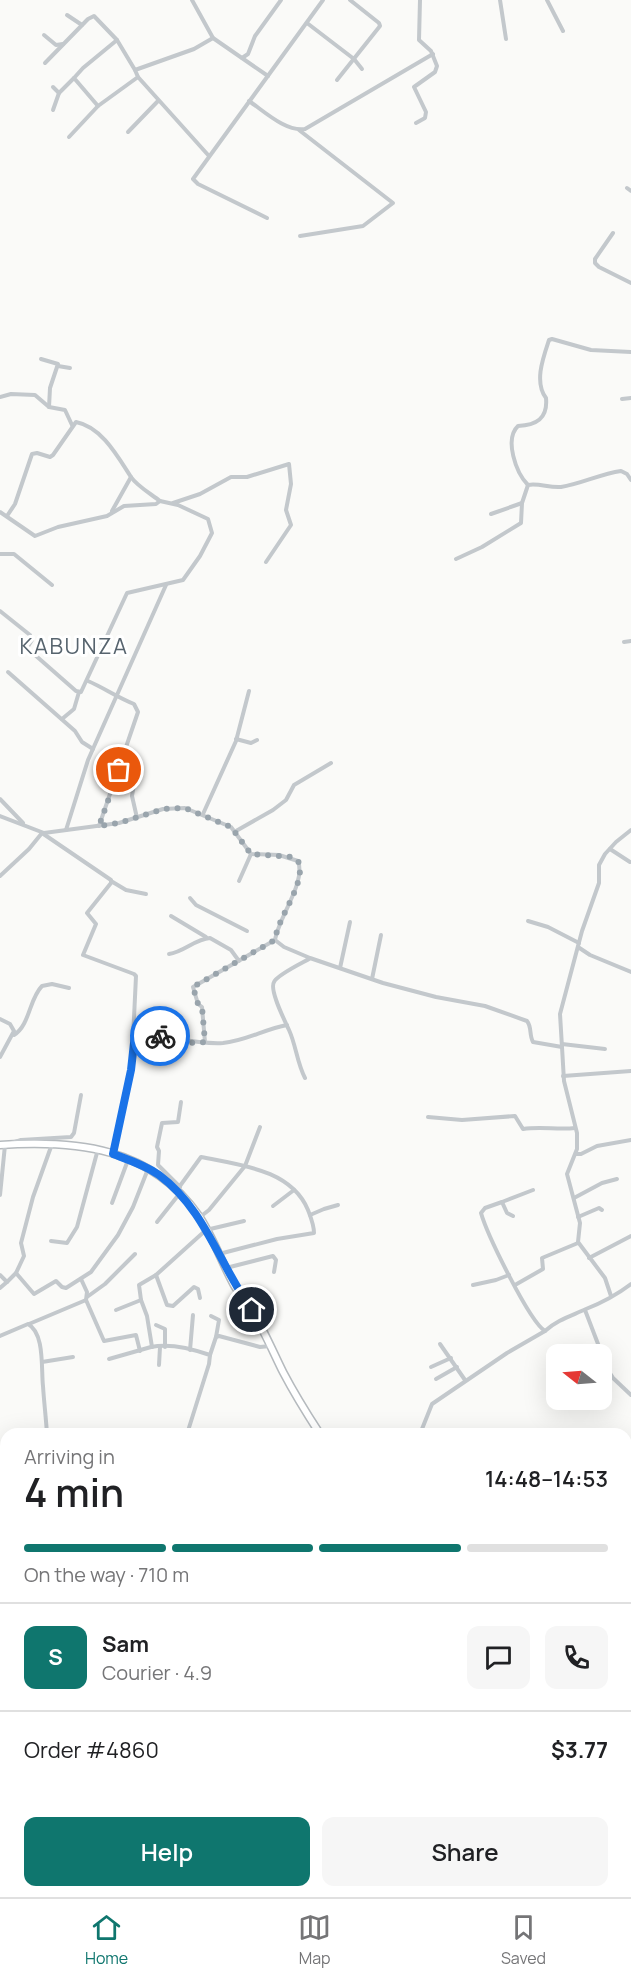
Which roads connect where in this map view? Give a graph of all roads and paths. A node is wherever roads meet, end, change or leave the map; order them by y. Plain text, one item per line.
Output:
1 (192, 0) edge
2 (281, 0) edge
3 (323, 0) edge
4 (350, 0) edge
5 (420, 0) edge
6 (500, 0) edge
7 (548, 0) edge
8 (67, 15) dead end
9 (307, 23) junction
10 (82, 25) junction
11 (563, 31) dead end
12 (44, 35) dead end
13 (213, 38) junction
14 (506, 39) dead end
15 (117, 40) junction
16 (64, 44) junction
17 (433, 54) junction
18 (241, 58) junction
19 (354, 59) junction
20 (45, 63) dead end
21 (362, 69) dead end
22 (135, 70) junction
23 (268, 76) junction
24 (138, 77) junction
25 (74, 78) junction
26 (337, 80) dead end
27 (52, 87) dead end
28 (59, 93) junction
29 (158, 101) junction
30 (249, 102) junction
31 (99, 106) junction
32 (53, 110) dead end
33 (416, 123) dead end
34 (299, 130) junction
35 (128, 132) dead end
36 (69, 137) dead end
37 (209, 156) junction
38 (267, 218) dead end
39 (613, 233) dead end
40 (300, 236) dead end
41 (631, 283) edge
42 (631, 352) edge
43 (42, 359) dead end
44 (58, 366) junction
45 (70, 368) dead end
46 (0, 397) edge
47 (631, 398) edge
48 (622, 399) dead end
49 (49, 407) junction
50 (72, 426) junction
51 (131, 477) junction
52 (631, 480) edge
53 (528, 485) junction
54 (160, 501) junction
55 (172, 503) junction
56 (522, 504) junction
57 (0, 512) edge
58 (491, 514) dead end
59 (8, 516) junction
60 (107, 516) junction
61 (0, 554) edge
62 (456, 559) dead end
63 (266, 562) dead end
64 (52, 585) dead end
65 (166, 585) junction
66 (0, 610) edge
67 (631, 641) edge
68 (624, 642) dead end
69 (8, 672) dead end
70 (88, 681) junction
71 (249, 691) dead end
72 (79, 692) junction
73 (115, 697) junction
74 (62, 719) junction
75 (236, 739) junction
76 (257, 740) dead end
77 (93, 749) junction
78 (331, 763) dead end
79 (136, 772) dead end
80 (0, 799) edge
81 (203, 814) junction
82 (0, 816) edge
83 (137, 818) junction
84 (25, 825) junction
85 (99, 826) junction
86 (66, 830) junction
87 (631, 830) edge
88 (236, 831) junction
89 (42, 832) junction
90 (610, 849) junction
91 (251, 854) junction
92 (630, 862) edge
93 (0, 876) edge
94 (111, 880) junction
95 (239, 881) dead end
96 (146, 894) dead end
97 (189, 898) dead end
98 (171, 916) dead end
99 (528, 921) dead end
100 (350, 922) dead end
101 (247, 931) dead end
102 (381, 935) dead end
103 (207, 938) junction
104 (275, 940) junction
105 (578, 945) junction
106 (169, 954) dead end
107 (310, 958) junction
108 (239, 961) junction
109 (340, 968) junction
110 (631, 972) edge
111 (372, 979) junction
112 (69, 987) dead end
113 (0, 1019) edge
114 (287, 1025) junction
115 (135, 1034) junction
116 (14, 1035) junction
117 (205, 1042) junction
118 (562, 1045) junction
119 (604, 1049) dead end
120 (0, 1057) edge
121 (631, 1071) edge
122 (563, 1076) junction
123 (305, 1078) dead end
124 (81, 1095) dead end
125 (180, 1102) dead end
126 (428, 1117) dead end
127 (260, 1127) dead end
128 (575, 1128) junction
129 (631, 1140) edge
130 (52, 1143) junction
131 (5, 1144) edge
132 (98, 1148) junction
133 (113, 1154) junction
134 (576, 1154) junction
135 (129, 1159) junction
136 (244, 1166) junction
137 (148, 1168) junction
138 (617, 1179) dead end
139 (179, 1190) junction
140 (533, 1190) dead end
141 (294, 1191) junction
142 (0, 1195) edge
143 (574, 1198) junction
144 (502, 1202) junction
145 (112, 1203) dead end
146 (338, 1205) dead end
147 (273, 1206) dead end
148 (602, 1209) dead end
149 (310, 1215) junction
150 (513, 1216) dead end
151 (200, 1217) junction
152 (578, 1217) junction
153 (244, 1221) dead end
154 (157, 1222) dead end
155 (206, 1230) junction
156 (631, 1236) edge
157 (51, 1241) dead end
158 (578, 1243) junction
159 (135, 1254) dead end
160 (219, 1254) junction
161 (589, 1257) junction
162 (226, 1268) junction
163 (274, 1272) dead end
164 (16, 1273) junction
165 (0, 1275) edge
166 (156, 1275) junction
167 (509, 1275) junction
168 (81, 1279) junction
169 (7, 1282) junction
170 (631, 1284) edge
171 (473, 1285) dead end
172 (514, 1285) junction
173 (0, 1288) edge
174 (611, 1296) junction
175 (200, 1298) dead end
176 (86, 1299) junction
177 (141, 1300) junction
178 (116, 1310) dead end
179 (585, 1310) junction
180 (193, 1315) dead end
181 (211, 1316) dead end
182 (29, 1324) junction
183 (156, 1325) dead end
184 (545, 1331) junction
185 (0, 1336) edge
186 (216, 1337) junction
187 (440, 1344) dead end
188 (270, 1346) junction
189 (152, 1347) junction
190 (163, 1347) junction
191 (190, 1350) junction
192 (140, 1351) junction
193 (210, 1355) junction
194 (73, 1357) dead end
195 (451, 1358) junction
196 (109, 1359) dead end
197 (42, 1362) junction
198 (159, 1365) dead end
199 (431, 1367) dead end
200 (457, 1367) junction
201 (436, 1379) dead end
202 (465, 1380) junction
203 (631, 1395) edge
204 (47, 1428) edge
205 (189, 1428) edge
206 (316, 1428) edge
207 (422, 1428) edge

1 - 13 street
2 - 18 street
3 - 9 street
4 - 19 street
5 - 17 street
6 - 14 street
7 - 11 street
8 - 10 street
9 - 19 street
9 - 23 street
10 - 15 street
10 - 16 street
12 - 16 street
13 - 18 street
13 - 22 street
15 - 22 street
15 - 25 street
16 - 20 street
17 - 33 street
17 - 34 street
18 - 23 street
19 - 21 street
19 - 26 street
22 - 24 street
23 - 30 street
24 - 29 street
24 - 31 street
25 - 28 street
25 - 31 street
27 - 28 street
28 - 32 street
29 - 35 street
29 - 37 street
30 - 34 street
30 - 37 street
31 - 36 street
34 - 40 street
37 - 38 street
39 - 41 street
42 - 53 street
43 - 44 street
44 - 45 street
44 - 49 street
46 - 49 street
47 - 48 street
49 - 50 street
50 - 51 street
50 - 59 street
51 - 54 street
51 - 60 street
52 - 53 street
53 - 56 street
54 - 55 street
54 - 60 street
55 - 63 street
55 - 65 street
56 - 58 street
56 - 62 street
57 - 59 street
59 - 60 street
61 - 64 street
65 - 70 street
65 - 73 street
66 - 72 street
67 - 68 street
69 - 74 street
70 - 72 street
70 - 73 street
71 - 75 street
72 - 74 street
73 - 77 street
73 - 85 street
74 - 77 street
75 - 76 street
75 - 81 street
77 - 86 street
78 - 88 street
79 - 83 street
80 - 84 street
81 - 83 street
81 - 88 street
82 - 84 street
83 - 85 street
84 - 89 street
85 - 86 street
86 - 89 street
87 - 90 street
88 - 91 street
89 - 93 street
89 - 94 street
90 - 92 street
90 - 105 street
91 - 95 street
91 - 104 street
94 - 96 street
94 - 115 street
97 - 101 street
98 - 103 street
99 - 105 street
100 - 109 street
102 - 111 street
103 - 106 street
103 - 108 street
104 - 107 street
104 - 108 street
105 - 110 street
105 - 118 street
107 - 109 street
107 - 114 street
108 - 117 street
109 - 111 street
111 - 118 street
112 - 116 street
113 - 116 street
114 - 117 street
114 - 123 street
115 - 117 street
115 - 133 street
116 - 120 street
118 - 119 street
118 - 122 street
121 - 122 street
122 - 128 street
124 - 131 street
125 - 139 street
126 - 128 street
127 - 136 street
128 - 134 street
129 - 134 street
130 - 131 main road
130 - 132 main road
130 - 164 street
131 - 142 street
132 - 133 main road
132 - 157 street
133 - 135 main road
134 - 143 street
135 - 137 main road
135 - 145 street
136 - 139 street
136 - 141 street
136 - 151 street
137 - 139 main road
137 - 168 street
138 - 143 street
139 - 151 main road
139 - 154 street
140 - 144 street
141 - 147 street
141 - 149 street
143 - 152 street
144 - 150 street
144 - 167 street
146 - 149 street
148 - 152 street
149 - 160 street
151 - 155 main road
152 - 158 street
153 - 155 street
155 - 160 main road
155 - 166 street
156 - 161 street
158 - 161 street
158 - 172 street
159 - 176 street
160 - 162 main road
161 - 174 street
162 - 163 street
162 - 188 main road
164 - 168 street
164 - 169 street
165 - 169 street
166 - 175 street
166 - 177 street
167 - 171 street
167 - 172 street
168 - 176 street
169 - 173 street
170 - 174 street
172 - 184 street
174 - 179 street
176 - 182 street
176 - 192 street
177 - 178 street
177 - 189 street
179 - 184 street
179 - 203 street
180 - 191 street
181 - 186 street
182 - 185 street
182 - 197 street
183 - 190 street
184 - 202 street
186 - 188 street
186 - 193 street
187 - 195 street
188 - 206 main road
189 - 190 street
189 - 192 street
190 - 191 street
190 - 198 street
191 - 193 street
192 - 196 street
193 - 205 street
194 - 197 street
195 - 199 street
195 - 200 street
197 - 204 street
200 - 201 street
200 - 202 street
202 - 207 street

